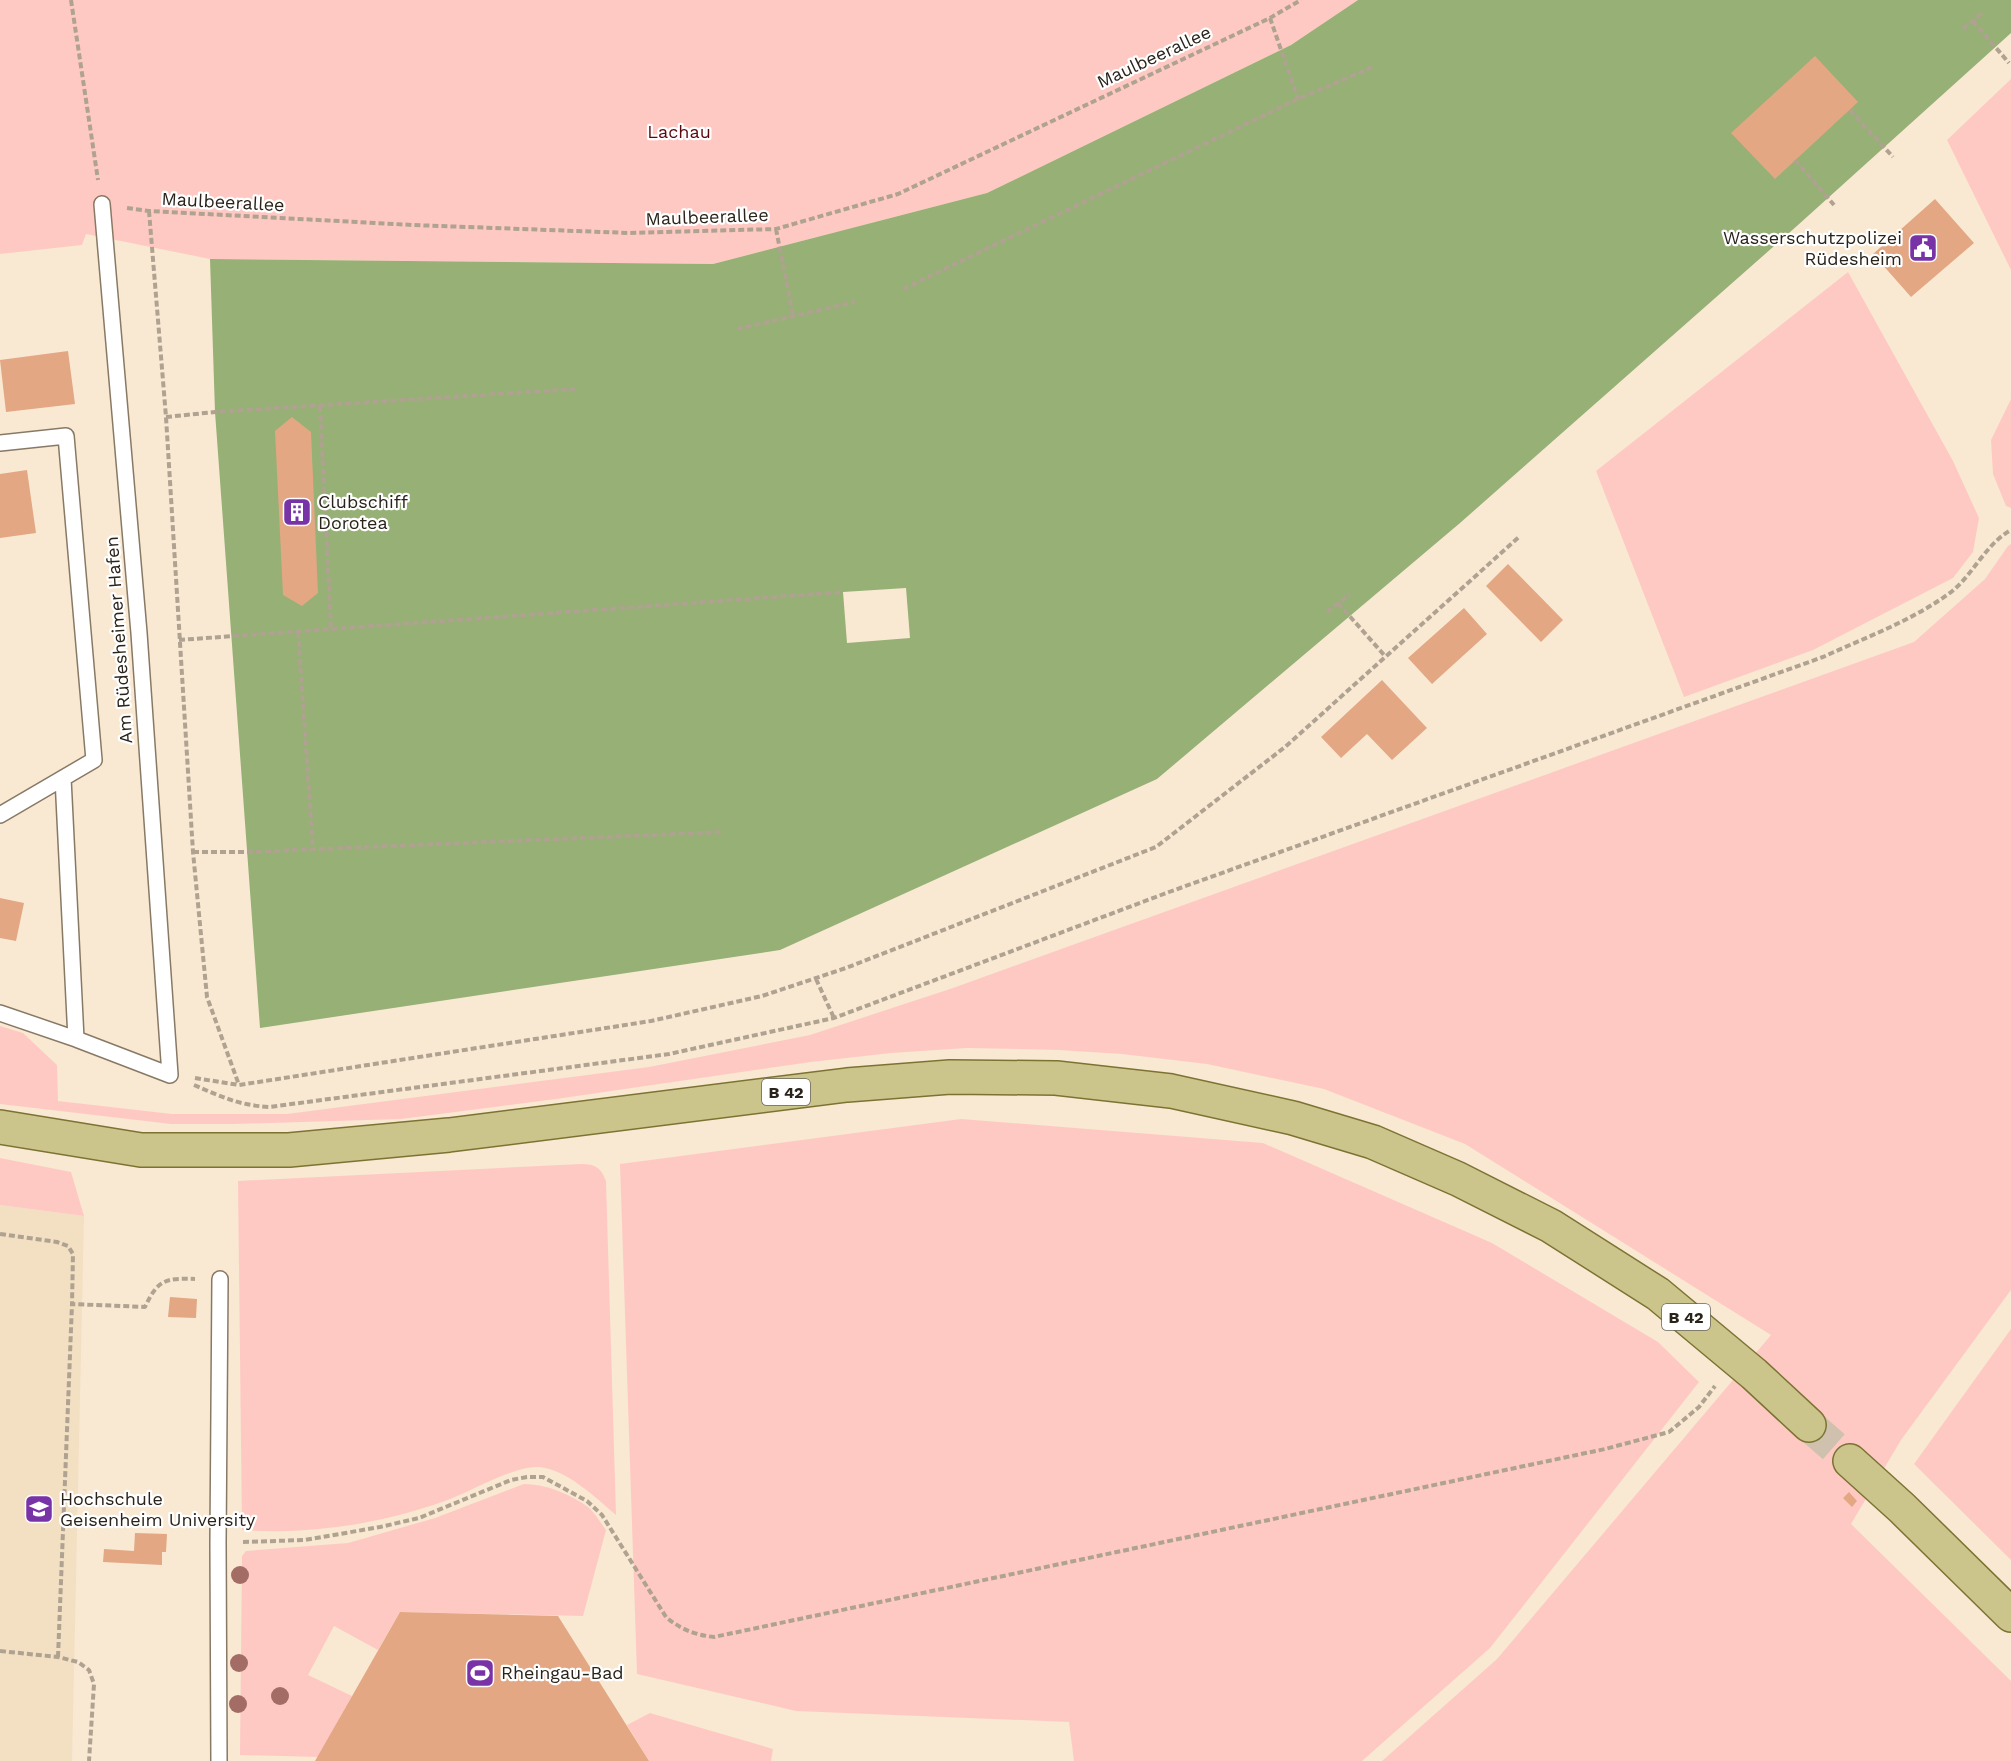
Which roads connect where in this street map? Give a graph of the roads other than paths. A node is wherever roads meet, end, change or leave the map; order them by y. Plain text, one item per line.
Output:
1 (102, 204) road end
2 (0, 443) edge
3 (63, 777) junction
4 (0, 815) edge
5 (0, 1013) edge
6 (76, 1039) junction
7 (0, 1127) edge
8 (220, 1279) road end
9 (1809, 1425) tunnel mouth
10 (1850, 1461) tunnel mouth
11 (2011, 1615) edge
12 (219, 1761) edge

1 - 6 lane, Am Rüdesheimer Hafen
2 - 3 lane
3 - 4 lane
3 - 6 lane
5 - 6 lane
7 - 9 main road, B 42
8 - 12 lane
10 - 11 main road

